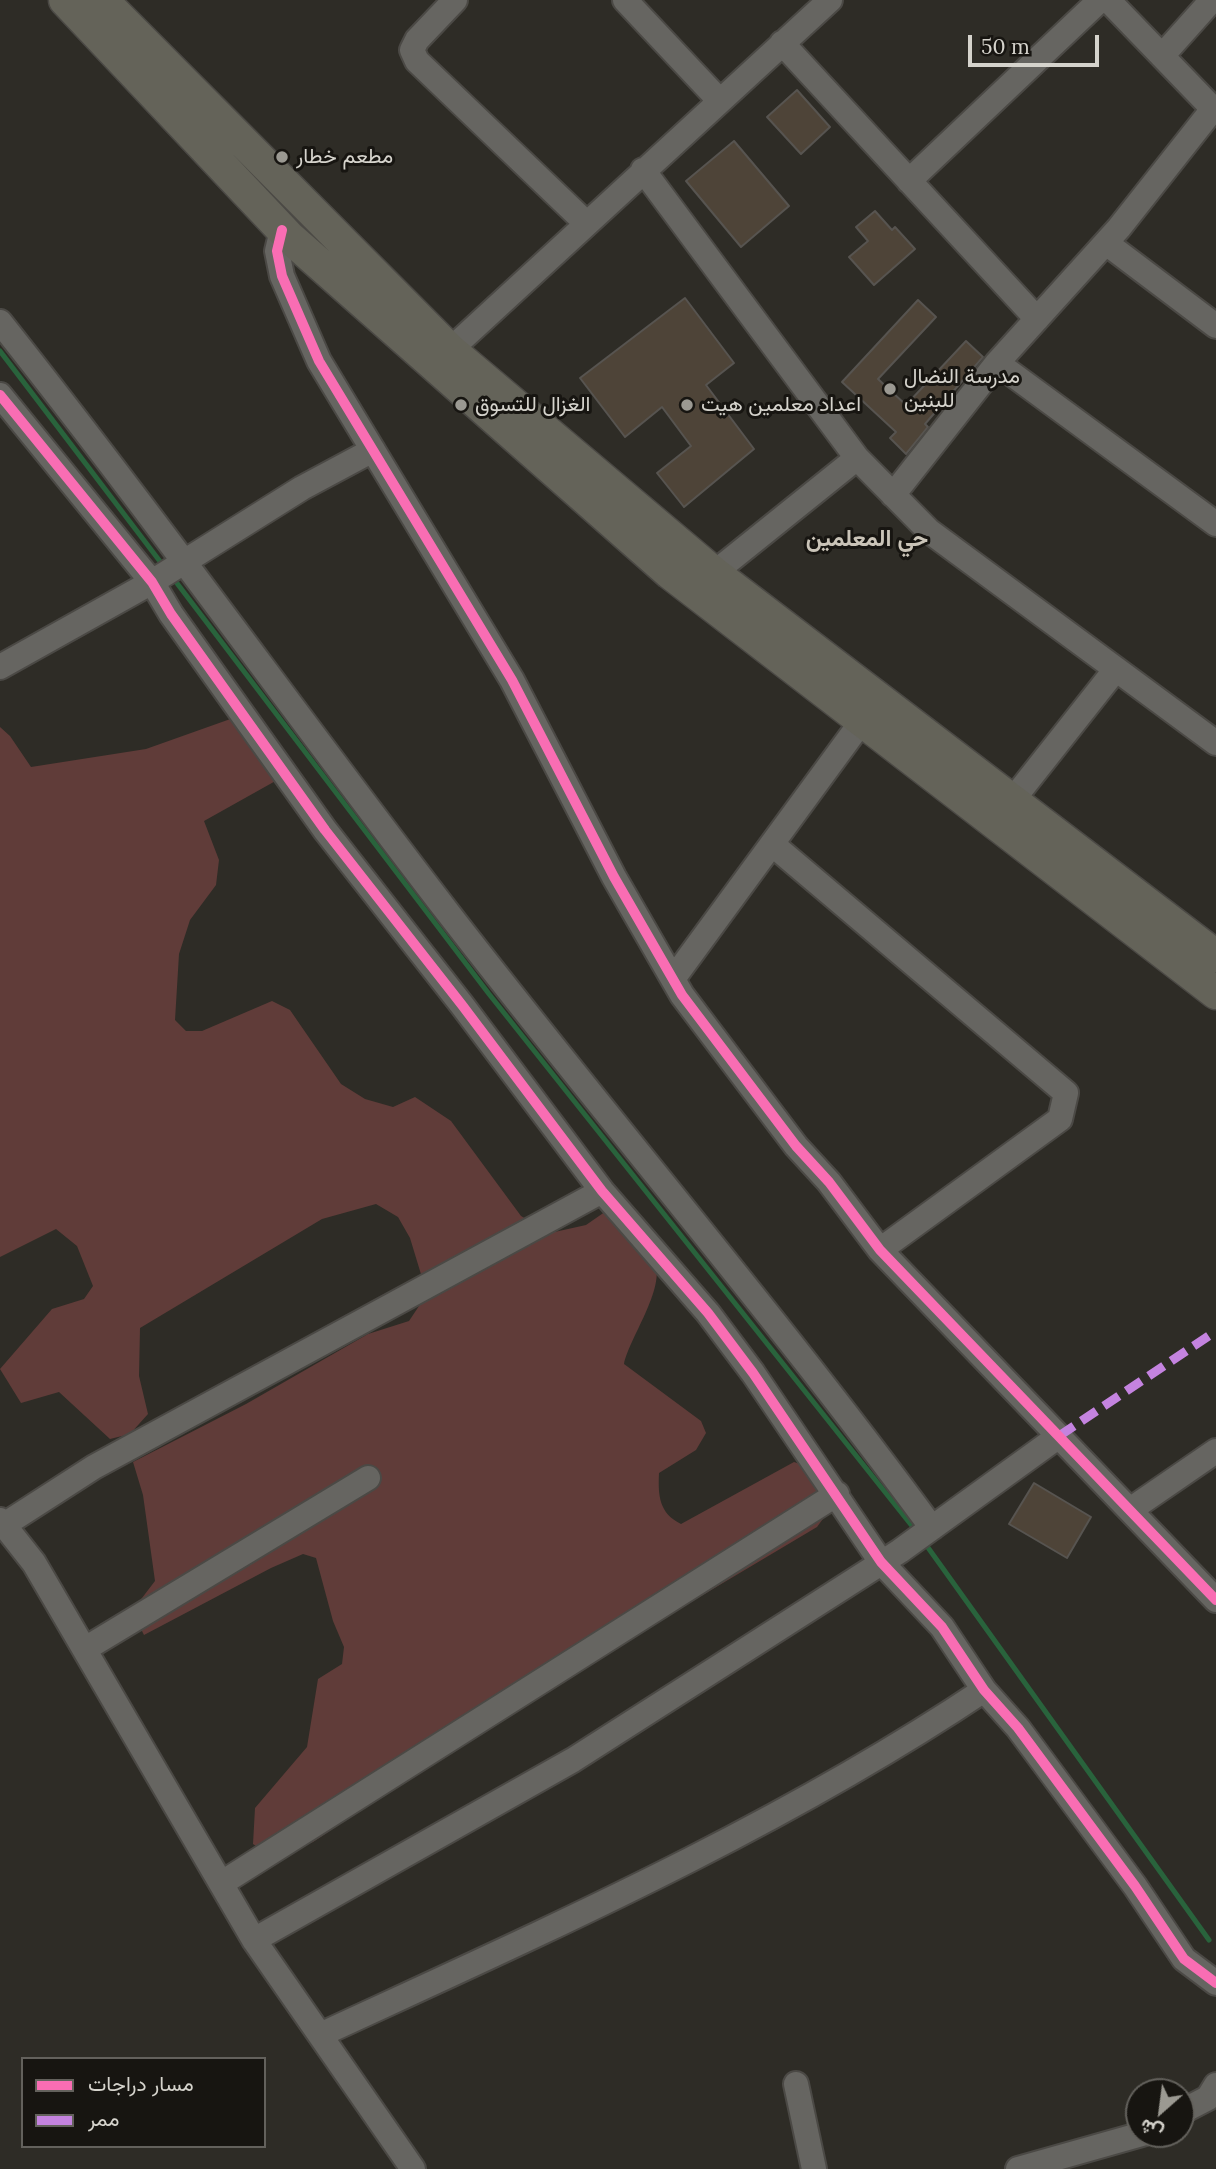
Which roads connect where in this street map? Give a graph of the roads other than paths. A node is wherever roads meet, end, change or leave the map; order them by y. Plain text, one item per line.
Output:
1 (65, 0) edge
2 (102, 0) edge
3 (455, 0) edge
4 (625, 0) edge
5 (830, 0) edge
6 (1100, 0) edge
7 (1108, 0) edge
8 (1212, 0) edge
9 (782, 43) junction
10 (1162, 56) junction
11 (719, 100) junction
12 (1215, 110) edge
13 (246, 145) junction
14 (224, 168) junction
15 (643, 170) junction
16 (909, 181) junction
17 (586, 223) junction
18 (282, 230) junction
19 (1106, 243) junction
20 (1037, 319) junction
21 (0, 322) edge
22 (1216, 326) edge
23 (450, 350) junction
24 (997, 363) junction
25 (0, 395) edge
26 (373, 450) junction
27 (857, 458) junction
28 (893, 495) junction
29 (1216, 524) edge
30 (184, 562) junction
31 (714, 573) junction
32 (152, 582) junction
33 (0, 667) edge
34 (1116, 669) junction
35 (862, 721) junction
36 (1216, 743) edge
37 (1011, 802) junction
38 (772, 845) junction
39 (1216, 956) edge
40 (673, 979) junction
41 (1216, 993) edge
42 (602, 1191) junction
43 (880, 1250) junction
44 (1059, 1436) junction
45 (1216, 1451) edge
46 (368, 1478) dead end
47 (837, 1493) junction
48 (1130, 1510) junction
49 (2, 1522) edge
50 (928, 1530) junction
51 (890, 1556) junction
52 (1216, 1600) edge
53 (85, 1649) junction
54 (984, 1690) junction
55 (222, 1883) junction
56 (254, 1940) junction
57 (1216, 1983) edge
58 (320, 2035) junction
59 (796, 2084) dead end
60 (1216, 2085) edge
61 (1195, 2105) edge
62 (1125, 2139) edge
63 (413, 2169) edge
64 (814, 2169) edge
65 (1018, 2169) edge

1 - 14 main road
2 - 13 main road
3 - 17 street
4 - 11 street
5 - 9 street
6 - 16 street
7 - 10 street
8 - 10 street
9 - 11 street
9 - 16 street
10 - 12 street
11 - 15 street
12 - 19 street
13 - 14 main road
13 - 23 main road
14 - 18 main road
15 - 17 street
15 - 27 street
16 - 20 street
17 - 23 street
18 - 26 street
18 - 35 main road
19 - 20 street
19 - 22 street
20 - 24 street
21 - 30 street
23 - 31 main road
24 - 28 street
24 - 29 street
25 - 32 street
26 - 30 street
26 - 40 street
27 - 28 street
27 - 31 street
28 - 34 street
30 - 32 street
30 - 50 street
31 - 37 main road
32 - 33 street
32 - 42 street
34 - 36 street
34 - 37 street
35 - 38 street
35 - 41 main road
37 - 39 main road
38 - 40 street
38 - 43 street
40 - 43 street
42 - 47 street
42 - 49 street
43 - 44 street
44 - 48 street
44 - 50 street
45 - 48 street
46 - 53 street
47 - 51 street
47 - 55 street
48 - 52 street
49 - 53 street
50 - 51 street
51 - 54 street
51 - 56 street
53 - 55 street
54 - 57 street
54 - 58 street
55 - 56 street
56 - 58 street
58 - 63 street
59 - 64 street
60 - 61 street
62 - 65 street

